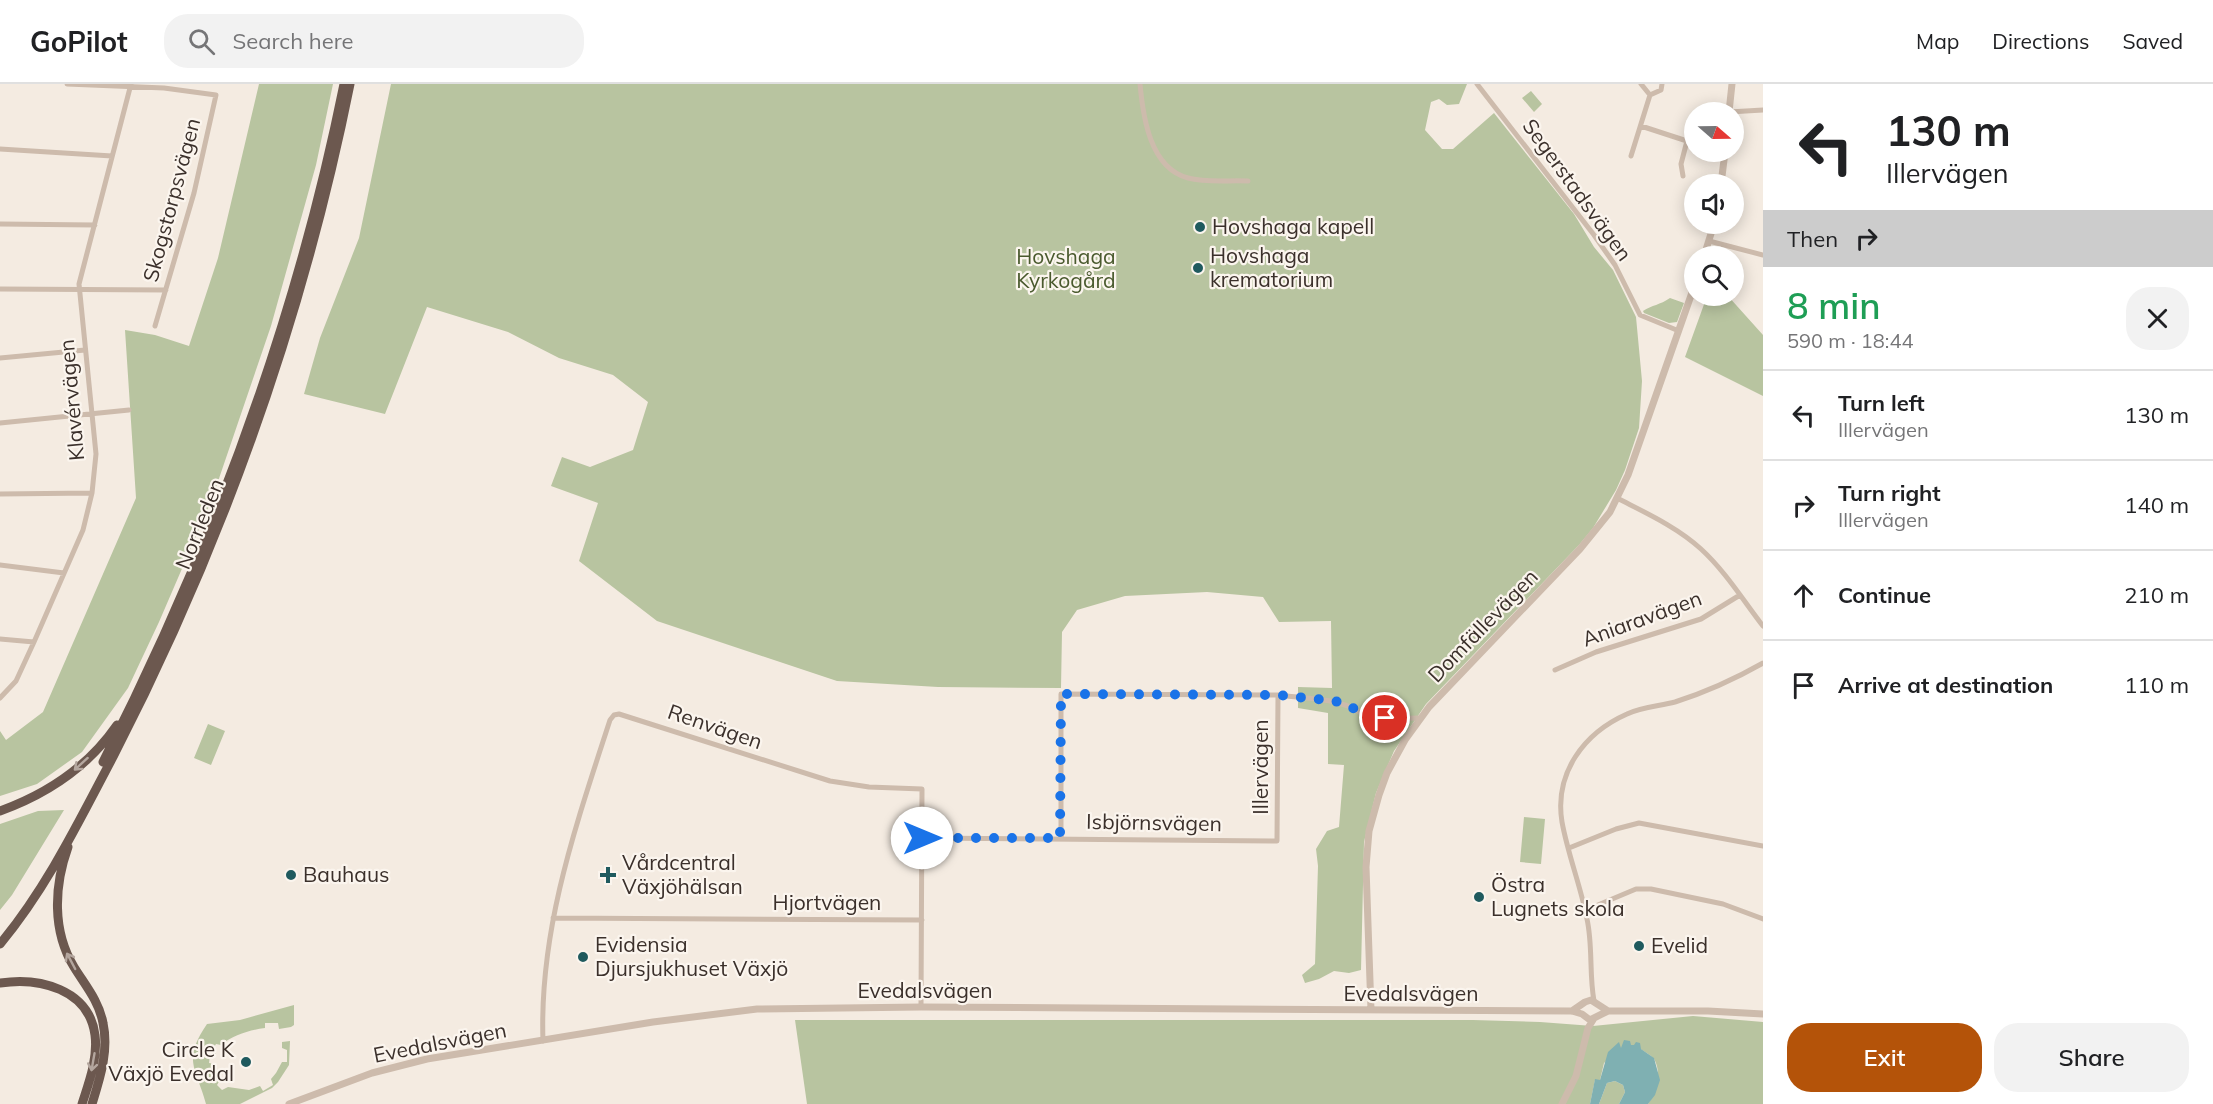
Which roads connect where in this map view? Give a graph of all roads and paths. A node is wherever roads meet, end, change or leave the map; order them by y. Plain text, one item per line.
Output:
1 (67, 84) edge
2 (344, 84) edge
3 (350, 84) edge
4 (1140, 84) edge
5 (1477, 84) edge
6 (1641, 84) edge
7 (1662, 84) edge
8 (1732, 84) edge
9 (131, 85) edge
10 (1650, 95) junction
11 (1730, 102) edge
12 (1763, 110) edge
13 (1744, 111) edge
14 (1641, 126) junction
15 (0, 149) edge
16 (112, 156) junction
17 (1631, 156) dead end
18 (1683, 176) dead end
19 (1248, 181) dead end
20 (0, 224) edge
21 (95, 225) junction
22 (1711, 234) edge
23 (1709, 241) junction
24 (1707, 246) edge
25 (1763, 255) edge
26 (0, 289) edge
27 (79, 290) junction
28 (166, 290) junction
29 (1688, 306) edge
30 (155, 326) dead end
31 (1679, 331) junction
32 (85, 350) junction
33 (0, 358) edge
34 (129, 410) dead end
35 (93, 414) junction
36 (0, 423) edge
37 (92, 493) junction
38 (0, 494) edge
39 (1617, 498) junction
40 (0, 565) edge
41 (64, 573) junction
42 (1740, 595) junction
43 (1763, 626) edge
44 (0, 639) edge
45 (34, 642) junction
46 (1763, 663) edge
47 (1555, 670) dead end
48 (1278, 695) junction
49 (0, 698) edge
50 (132, 703) junction
51 (1419, 718) junction
52 (0, 811) edge
53 (74, 831) junction
54 (922, 838) junction
55 (1060, 838) junction
56 (1277, 840) joint
57 (1763, 846) edge
58 (1569, 848) junction
59 (1586, 910) junction
60 (553, 918) junction
61 (922, 920) junction
62 (1763, 920) edge
63 (0, 934) edge
64 (0, 944) edge
65 (0, 983) edge
66 (1591, 1003) junction
67 (921, 1007) junction
68 (1371, 1010) junction
69 (1572, 1011) junction
70 (1608, 1011) junction
71 (1763, 1014) edge
72 (1583, 1016) junction
73 (1596, 1018) junction
74 (1588, 1028) junction
75 (543, 1041) junction
76 (82, 1104) edge
77 (92, 1104) edge
78 (289, 1104) edge
79 (1562, 1104) edge

1 - 9 street
2 - 50 highway, Norrleden
3 - 53 highway, Norrleden
4 - 19 street
5 - 31 street, Segerstadsvägen
6 - 10 street
7 - 10 street
8 - 11 street
9 - 16 street, Klavérvägen
9 - 28 street, Skogstorpsvägen
10 - 14 street
12 - 13 street
14 - 17 street
14 - 18 street
15 - 16 street
16 - 21 street, Klavérvägen
20 - 21 street
21 - 27 street, Klavérvägen
22 - 23 street
23 - 24 street
23 - 25 street
26 - 27 street
27 - 28 street
27 - 32 street, Klavérvägen
28 - 30 street, Skogstorpsvägen
29 - 31 street, Domfällevägen
31 - 39 street, Domfällevägen
32 - 33 street
32 - 35 street, Klavérvägen
34 - 35 street
35 - 36 street
35 - 37 street, Klavérvägen
37 - 38 street
37 - 41 street, Klavérvägen
39 - 42 street
39 - 51 street, Domfällevägen
40 - 41 street
41 - 45 street, Klavérvägen
42 - 43 street
42 - 47 street, Aniaravägen
44 - 45 street
45 - 49 street, Klavérvägen
46 - 58 street
48 - 51 street
48 - 55 street, Illervägen
48 - 56 street, Illervägen
50 -> 52 highway
50 - 63 highway, Norrleden
51 - 68 street, Domfällevägen
53 - 64 highway, Norrleden
77 -> 53 highway
54 - 55 street, Isbjörnsvägen
54 - 60 street, Renvägen
54 - 61 street, Renvägen
55 - 56 street, Isbjörnsvägen
57 - 58 street
58 - 59 street
59 - 62 street
59 - 66 street
60 - 61 street, Hjortvägen
60 - 75 street, Renvägen
61 - 67 street, Renvägen
65 -> 76 highway
66 - 69 street
66 - 70 street
66 - 72 street
66 - 73 street
67 - 68 street, Evedalsvägen
67 - 75 street, Evedalsvägen
68 - 69 street, Evedalsvägen
69 - 72 street, Evedalsvägen
70 - 71 street
70 - 73 street
72 - 73 street, Evedalsvägen
72 - 74 street
73 - 74 street
74 - 79 street
75 - 78 street, Evedalsvägen

